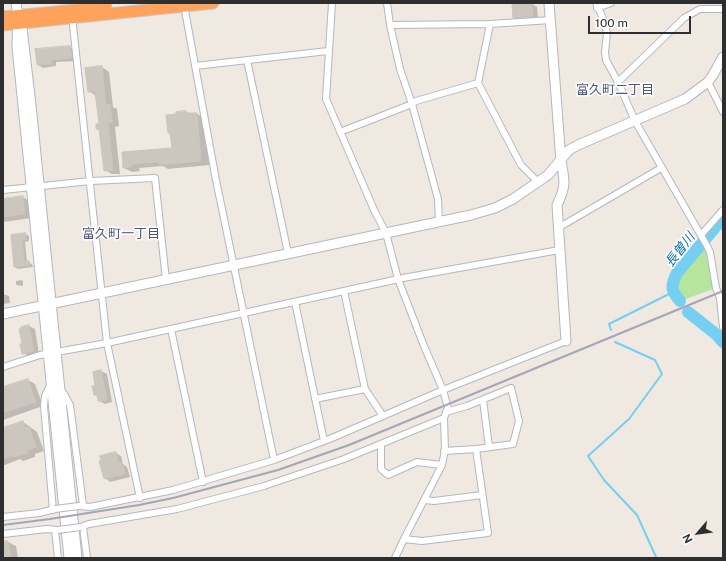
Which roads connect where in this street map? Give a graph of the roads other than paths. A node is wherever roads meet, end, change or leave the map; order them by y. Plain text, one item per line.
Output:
1 (16, 3) edge
2 (153, 3) edge
3 (213, 3) edge
4 (332, 3) edge
5 (387, 3) edge
6 (549, 3) edge
7 (610, 3) edge
8 (184, 5) edge
9 (596, 5) edge
10 (56, 7) edge
11 (723, 9) edge
12 (72, 14) junction
13 (3, 17) edge
14 (551, 20) junction
15 (19, 21) junction
16 (490, 24) junction
17 (3, 25) edge
18 (390, 26) junction
19 (328, 51) junction
20 (723, 57) edge
21 (247, 60) junction
22 (195, 66) junction
23 (618, 82) junction
24 (708, 82) junction
25 (478, 83) junction
26 (412, 104) junction
27 (723, 112) edge
28 (635, 121) junction
29 (340, 132) junction
30 (561, 161) junction
31 (662, 168) junction
32 (90, 181) junction
33 (538, 182) junction
34 (35, 187) junction
35 (3, 190) edge
36 (723, 210) edge
37 (438, 222) junction
38 (558, 228) junction
39 (386, 233) junction
40 (702, 236) junction
41 (559, 250) junction
42 (288, 253) junction
43 (233, 264) junction
44 (398, 279) junction
45 (166, 280) junction
46 (344, 291) junction
47 (102, 293) junction
48 (295, 302) junction
49 (47, 305) junction
50 (243, 313) junction
51 (3, 314) edge
52 (723, 326) edge
53 (171, 329) junction
54 (566, 341) joint
55 (107, 343) junction
56 (52, 353) junction
57 (3, 368) edge
58 (51, 382) junction
59 (365, 389) junction
60 (60, 390) junction
61 (443, 390) junction
62 (315, 399) junction
63 (483, 400) junction
64 (445, 415) junction
65 (383, 416) junction
66 (324, 441) junction
67 (380, 445) junction
68 (489, 447) junction
69 (476, 449) junction
70 (444, 451) junction
71 (274, 460) junction
72 (442, 465) junction
73 (203, 482) junction
74 (482, 495) junction
75 (140, 498) junction
76 (425, 500) junction
77 (81, 505) junction
78 (54, 510) junction
79 (3, 517) edge
80 (82, 527) junction
81 (56, 530) junction
82 (3, 534) edge
83 (404, 539) junction
84 (58, 558) edge
85 (69, 558) edge
86 (77, 558) edge
87 (87, 558) edge
88 (395, 558) edge

1 - 15 street
2 - 12 highway
3 - 8 highway
4 - 19 street
5 - 18 street
6 - 14 street
7 - 9 street
8 - 12 highway
8 - 22 street
9 - 23 street
10 - 12 highway
10 - 15 highway
11 - 23 street
12 - 15 highway
12 - 32 street
13 - 15 highway
14 - 16 street
14 - 30 street
15 - 17 highway
15 - 34 street
16 - 18 street
16 - 25 street
18 - 26 street
19 - 21 street
19 - 29 street
20 - 24 street
21 - 22 street
21 - 42 street
22 - 43 street
23 - 28 street
24 - 27 street
24 - 28 street
25 - 26 street
25 - 33 street
26 - 29 street
26 - 37 street
28 - 30 street
28 - 31 street
29 - 39 street
30 - 33 street
30 - 38 street
31 - 38 street
31 - 40 street
32 - 34 street
32 - 45 street
32 - 47 street
33 - 37 street
34 - 35 street
34 - 49 street
36 - 40 street
37 - 39 street
38 - 41 street
39 - 42 street
39 - 44 street
40 - 52 street
41 - 44 street
41 - 54 street
42 - 43 street
43 - 45 street
43 - 50 street
44 - 46 street
44 - 61 street
45 - 47 street
46 - 48 street
46 - 59 street
47 - 49 street
47 - 55 street
48 - 50 street
48 - 62 street
49 - 51 street
49 - 56 street
50 - 53 street
50 - 71 street
53 - 55 street
53 - 73 street
54 - 61 street
55 - 56 street
55 - 75 street
56 - 57 street
56 - 58 street
56 - 60 street
58 - 78 street
58 - 85 street
59 - 62 street
59 - 65 street
60 - 77 street
60 - 86 street
61 - 64 street
61 - 65 street
62 - 66 street
63 - 64 street
63 - 68 street
63 - 68 street
64 - 67 street
64 - 70 street
65 - 66 street
66 - 71 street
67 - 72 street
67 - 80 street
68 - 69 street
69 - 70 street
69 - 74 street
70 - 72 street
71 - 73 street
72 - 76 street
73 - 75 street
74 - 76 street
74 - 83 street
75 - 77 street
76 - 83 street
77 - 78 street, bridge
78 - 79 street
80 - 81 street, bridge
80 - 87 street
81 - 82 street
81 - 84 street
83 - 88 street

